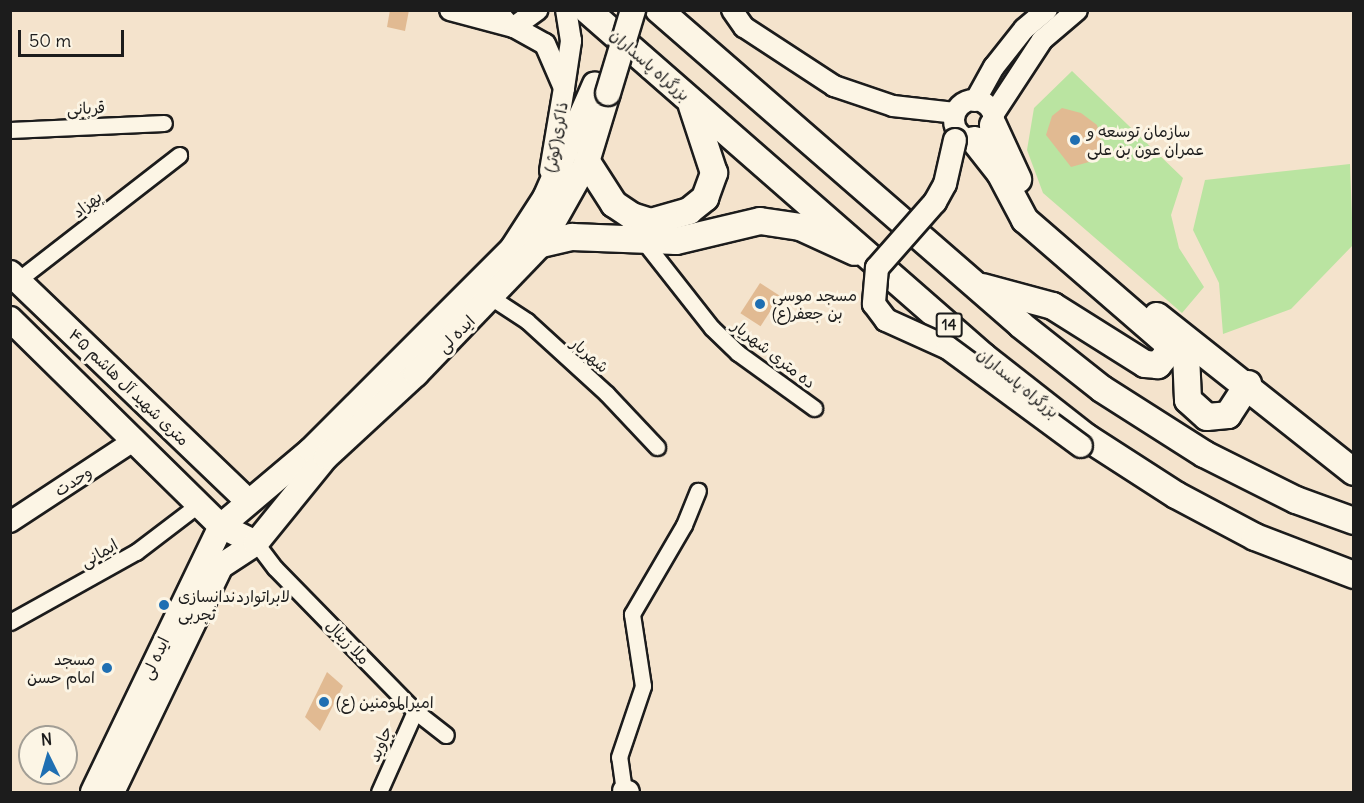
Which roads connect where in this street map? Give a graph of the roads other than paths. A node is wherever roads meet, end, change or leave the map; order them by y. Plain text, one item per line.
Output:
1 (450, 10) edge
2 (499, 10) edge
3 (537, 10) edge
4 (566, 10) edge
5 (587, 10) edge
6 (617, 10) edge
7 (633, 10) edge
8 (659, 10) edge
9 (682, 10) edge
10 (732, 10) edge
11 (1047, 10) edge
12 (1077, 10) edge
13 (514, 27) junction
14 (717, 59) junction
15 (564, 88) junction
16 (602, 89) junction
17 (689, 100) junction
18 (164, 123) dead end
19 (971, 128) junction
20 (10, 130) edge
21 (179, 155) dead end
22 (587, 162) junction
23 (545, 198) junction
24 (541, 243) junction
25 (645, 243) junction
26 (881, 264) junction
27 (14, 277) edge
28 (977, 285) junction
29 (492, 298) junction
30 (10, 320) edge
31 (1166, 342) junction
32 (1248, 384) junction
33 (814, 408) dead end
34 (135, 440) junction
35 (657, 447) dead end
36 (1114, 455) junction
37 (1353, 472) edge
38 (698, 491) dead end
39 (247, 500) junction
40 (199, 504) junction
41 (1353, 521) edge
42 (10, 522) edge
43 (221, 526) junction
44 (256, 543) junction
45 (1353, 576) edge
46 (10, 622) edge
47 (415, 711) junction
48 (446, 735) dead end
49 (93, 792) edge
50 (112, 792) edge
51 (379, 792) edge
52 (626, 792) edge

1 - 13 street, ذاکری(کوثر)
2 - 13 street
3 - 13 street
4 - 15 street
5 - 17 highway, بزرگراه پاسداران / 14
6 - 16 main road
7 - 16 main road, bridge
8 - 14 highway
9 - 14 highway
10 - 19 street
11 - 19 street
12 - 19 street
13 - 15 street, ذاکری(کوثر)
14 - 28 highway
15 - 23 street, ذاکری(کوثر)
16 - 22 main road, ایده لی
16 - 23 main road, ایده لی
17 - 22 highway
17 - 26 highway, بزرگراه پاسداران / 14
18 - 20 street, قربانی
19 - 31 highway
19 - 32 highway
19 - 36 main road, bridge
21 - 27 street, بهزاد
22 - 24 main road, ایده لی
23 - 39 main road, ایده لی
24 - 25 highway
24 - 29 main road, ایده لی
25 - 26 highway
25 - 33 street, ده متری شهریار
26 - 36 highway, بزرگراه پاسداران / 14
27 - 39 main road, ۴۵ متری شهید آل هاشم
28 - 31 highway
28 - 41 highway
29 - 35 street, شهریار
29 - 44 main road, ایده لی
30 - 34 main road, ۴۵ متری شهید آل هاشم
31 - 32 highway
32 - 37 highway
34 - 40 main road, ۴۵ متری شهید آل هاشم
34 - 42 street, وحدت
36 - 45 highway, بزرگراه پاسداران / 14
38 - 52 street
39 - 43 main road, ایده لی
39 - 44 main road
40 - 43 main road, ۴۵ متری شهید آل هاشم
40 - 46 street, ایمانی
43 - 44 main road, ۴۵ متری شهید آل هاشم
43 - 49 main road, ایده لى
44 - 47 street, ملا زینال
44 - 50 main road, ایده لى
47 - 48 street, ملا زینال
47 - 51 street, جاوید

